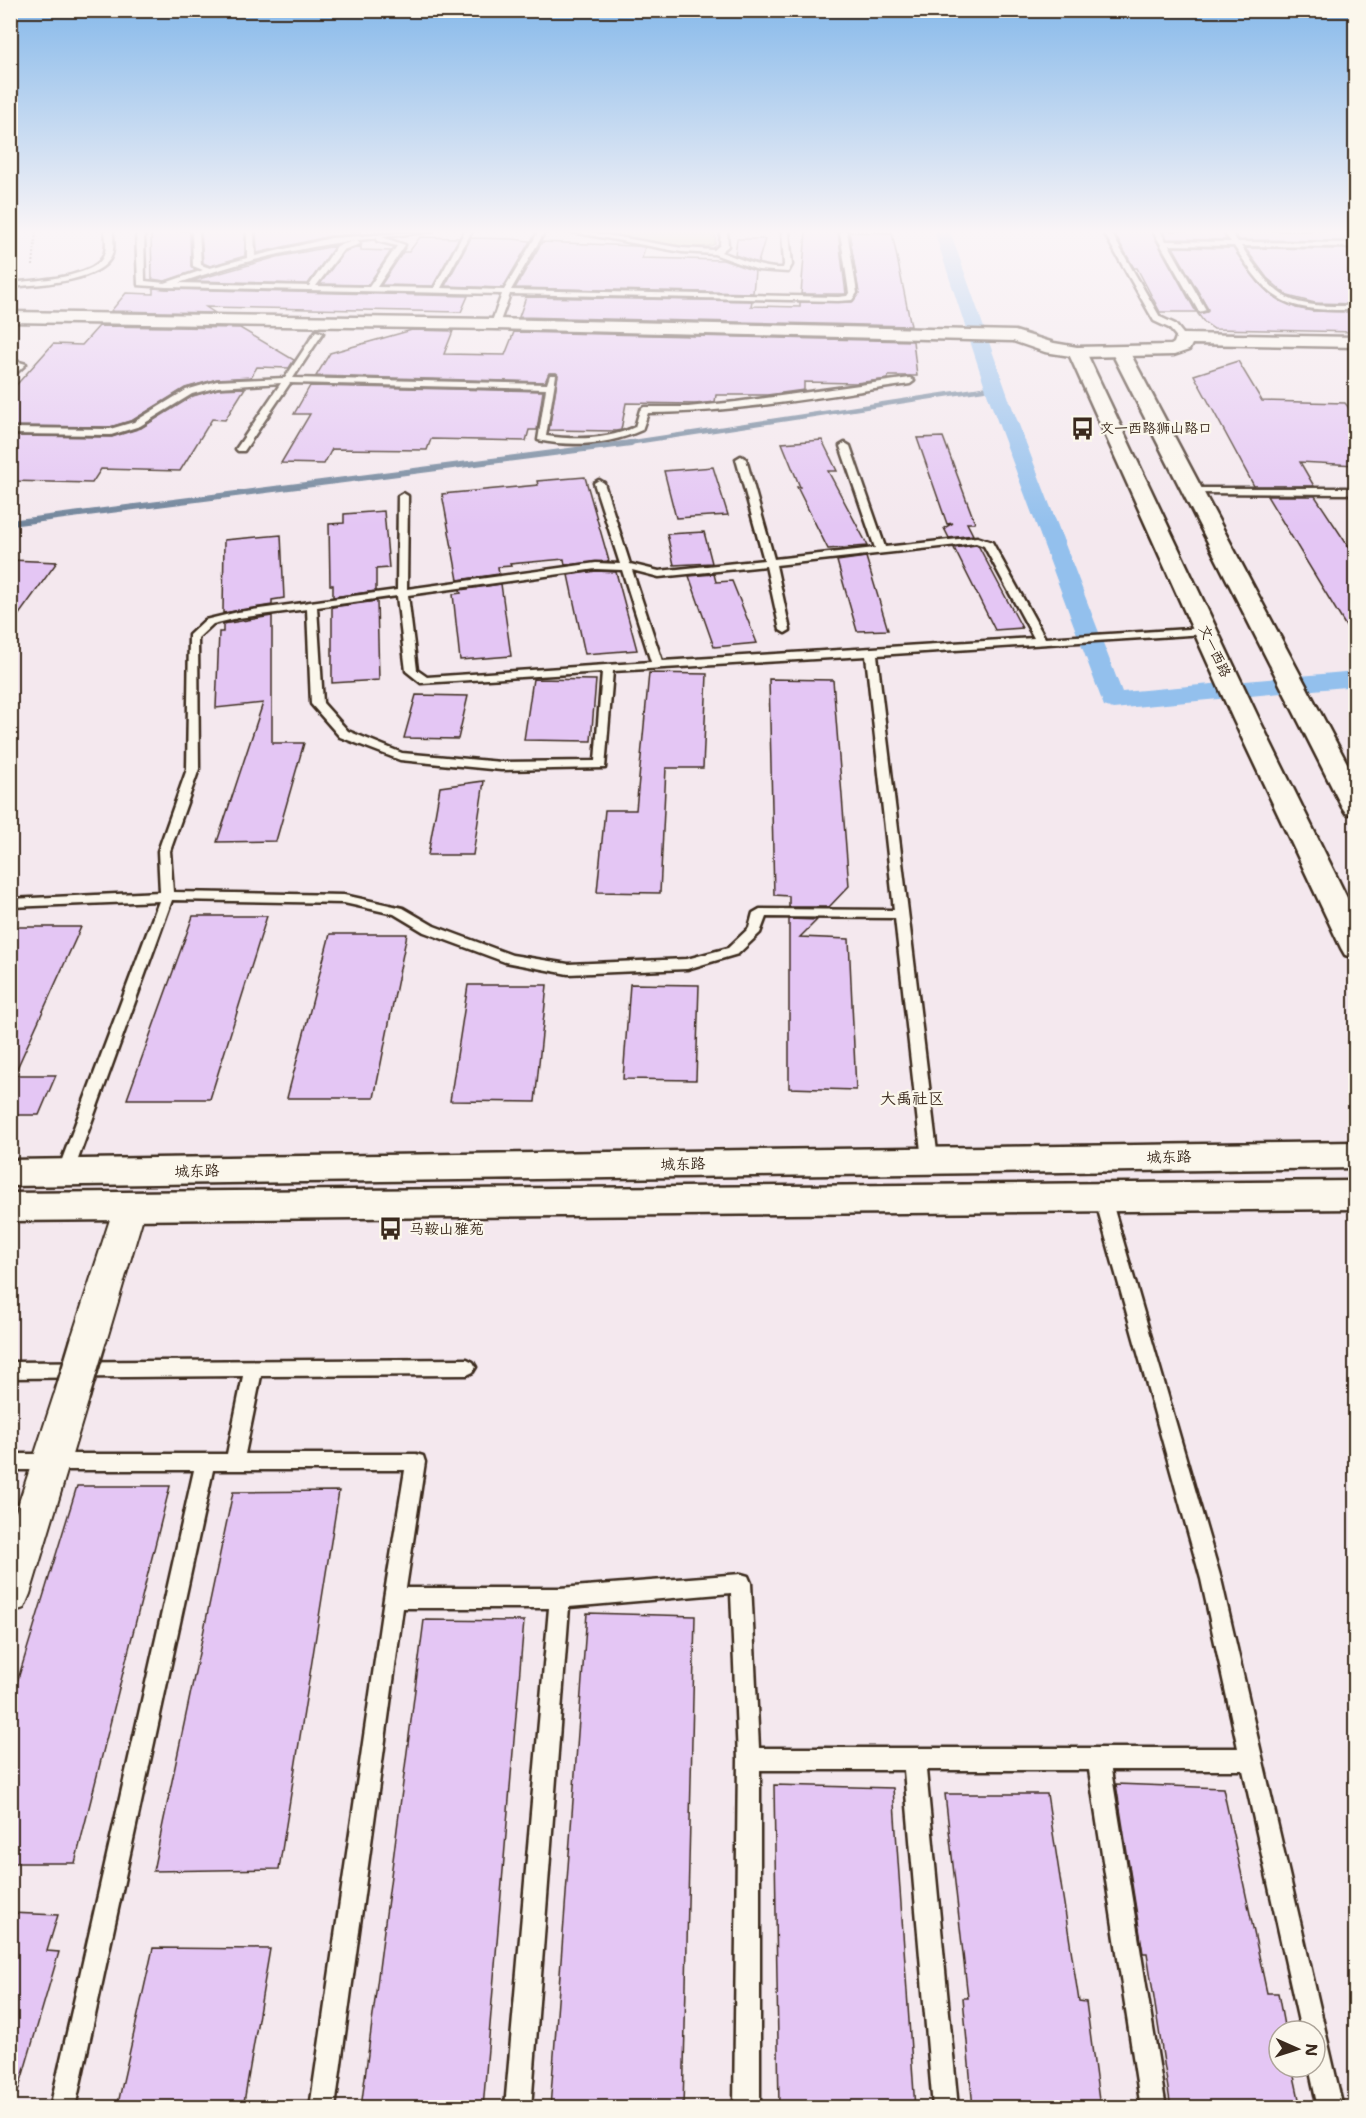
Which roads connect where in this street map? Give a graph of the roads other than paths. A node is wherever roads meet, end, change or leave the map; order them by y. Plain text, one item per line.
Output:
1 (156, 330) edge
2 (669, 330) edge
3 (1174, 330) edge
4 (319, 333) junction
5 (942, 339) junction
6 (1182, 339) junction
7 (1356, 342) edge
8 (1356, 352) edge
9 (1078, 356) junction
10 (1123, 356) junction
11 (22, 364) dead end
12 (10, 377) edge
13 (287, 381) junction
14 (910, 381) dead end
15 (10, 430) edge
16 (845, 446) dead end
17 (241, 449) dead end
18 (741, 459) dead end
19 (599, 483) dead end
20 (1194, 491) junction
21 (1356, 491) edge
22 (403, 496) dead end
23 (881, 550) junction
24 (770, 562) junction
25 (627, 567) junction
26 (402, 592) junction
27 (312, 605) junction
28 (785, 630) dead end
29 (1209, 638) junction
30 (1041, 641) junction
31 (871, 652) junction
32 (658, 665) junction
33 (608, 668) junction
34 (1356, 807) edge
35 (167, 896) junction
36 (10, 903) edge
37 (901, 914) junction
38 (1356, 948) edge
39 (1356, 1155) edge
40 (930, 1160) junction
41 (10, 1173) edge
42 (65, 1173) junction
43 (1356, 1195) edge
44 (1103, 1199) junction
45 (10, 1206) edge
46 (130, 1207) junction
47 (467, 1367) dead end
48 (254, 1368) junction
49 (10, 1370) edge
50 (10, 1462) edge
51 (205, 1462) junction
52 (51, 1463) junction
53 (234, 1463) junction
54 (10, 1594) edge
55 (394, 1598) junction
56 (560, 1598) junction
57 (1098, 1758) junction
58 (749, 1759) junction
59 (914, 1759) junction
60 (1251, 1759) junction
61 (1310, 2019) edge
62 (1324, 2079) edge
63 (63, 2108) edge
64 (322, 2108) edge
65 (518, 2108) edge
66 (747, 2108) edge
67 (946, 2108) edge
68 (1154, 2108) edge
69 (1331, 2108) edge

1 - 4 main road
2 - 5 main road
3 - 6 lane
4 - 5 main road
4 - 13 lane
5 - 9 main road
6 - 7 main road
6 - 10 main road
8 - 10 main road
9 - 10 main road
9 - 29 main road, 文一西路
10 - 20 main road
11 - 12 lane
13 - 14 lane
13 - 15 lane
13 - 17 lane
16 - 23 lane
18 - 24 lane
19 - 25 lane
20 - 21 lane
20 - 34 main road
22 - 26 lane
23 - 24 lane
23 - 30 lane
24 - 25 lane
24 - 28 lane
25 - 26 lane
25 - 32 lane
26 - 27 lane
26 - 33 lane
27 - 33 lane
27 - 35 lane
29 - 30 lane
29 - 38 main road, 文一西路
30 - 31 lane
31 - 32 lane
31 - 37 lane
32 - 33 lane
35 - 36 lane
35 - 37 lane
35 - 42 lane
37 - 40 lane
39 - 40 main road, 城东路
40 - 42 main road, 城东路
41 - 42 main road, 城东路
43 - 44 main road
44 - 46 main road
44 - 60 lane
45 - 46 main road
46 - 52 street, bridge
47 - 48 lane
48 - 49 lane
48 - 53 lane
50 - 52 lane
51 - 52 lane
51 - 53 lane
51 - 63 lane
52 - 54 street
53 - 55 lane
55 - 56 lane
55 - 64 lane
56 - 58 lane
56 - 65 lane
57 - 59 lane
57 - 60 lane
57 - 68 lane
58 - 59 lane
58 - 66 lane
59 - 67 lane
60 - 61 lane
62 - 69 lane

